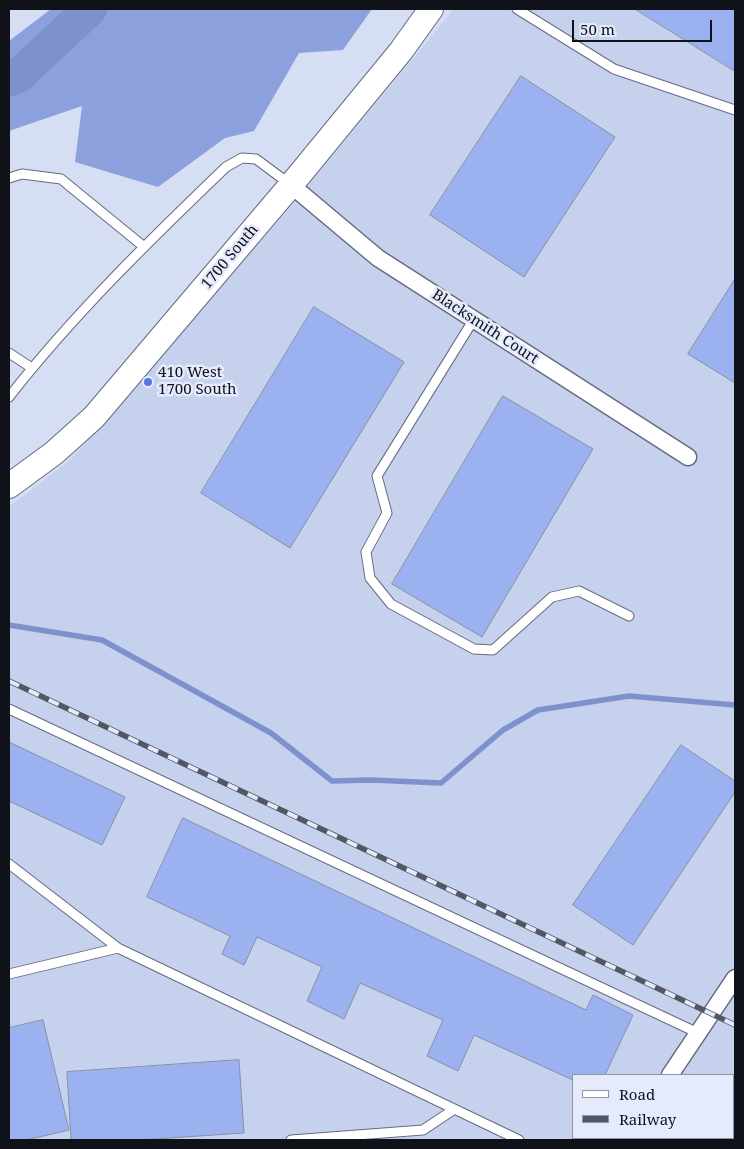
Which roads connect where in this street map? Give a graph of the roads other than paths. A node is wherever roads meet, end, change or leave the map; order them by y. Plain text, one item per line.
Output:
1 (431, 9) edge
2 (517, 9) edge
3 (735, 110) edge
4 (9, 178) edge
5 (291, 185) junction
6 (143, 246) junction
7 (474, 319) junction
8 (9, 352) edge
9 (32, 368) junction
10 (9, 397) edge
11 (688, 457) dead end
12 (9, 486) edge
13 (629, 616) dead end
14 (9, 709) edge
15 (9, 864) edge
16 (118, 948) junction
17 (9, 974) edge
18 (735, 978) edge
19 (698, 1033) junction
20 (671, 1074) edge
21 (453, 1110) junction
22 (423, 1130) junction
23 (291, 1140) edge
24 (417, 1140) edge
25 (520, 1140) edge

1 - 5 street, 1700 South
2 - 3 lane
4 - 6 lane
5 - 6 lane
5 - 7 street, Blacksmith Court
5 - 12 street, 1700 South
6 - 9 lane
7 - 11 street, Blacksmith Court
7 - 13 lane
8 - 9 lane
9 - 10 lane
14 - 19 lane
15 - 16 lane
16 - 17 lane
16 - 21 lane
18 - 19 street
19 - 20 street
21 - 22 lane
21 - 25 lane
22 - 23 lane
22 - 24 lane

